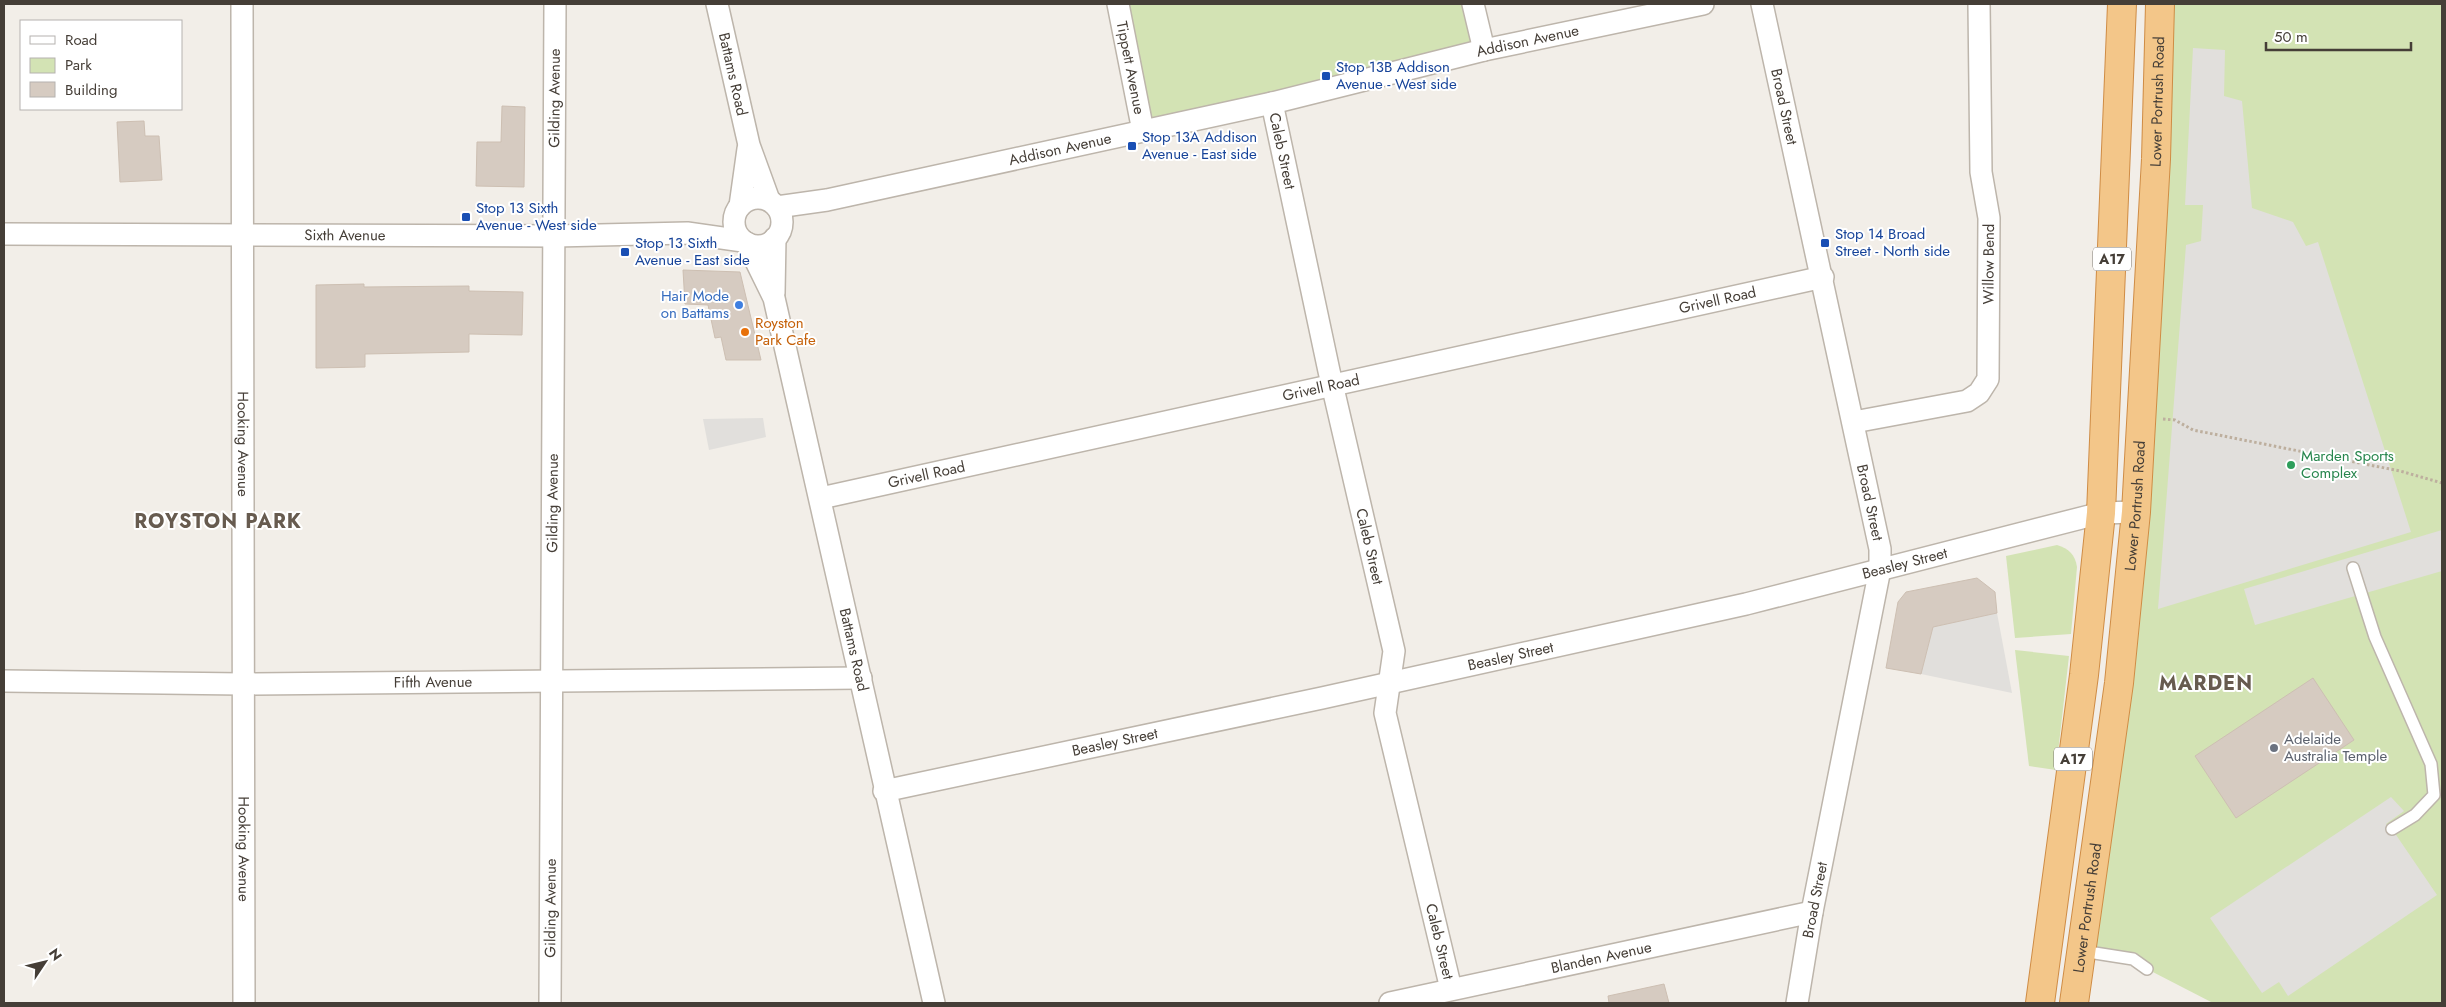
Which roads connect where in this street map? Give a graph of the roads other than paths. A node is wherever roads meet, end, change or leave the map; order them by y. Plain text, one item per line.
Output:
1 (242, 4) edge
2 (555, 4) edge
3 (717, 4) edge
4 (1118, 4) edge
5 (1473, 4) edge
6 (1703, 4) edge
7 (1762, 4) edge
8 (1980, 4) edge
9 (2122, 4) edge
10 (2160, 4) edge
11 (1484, 50) junction
12 (1272, 102) junction
13 (1144, 131) junction
14 (749, 145) junction
15 (738, 210) junction
16 (776, 217) junction
17 (687, 233) junction
18 (4, 234) edge
19 (241, 234) junction
20 (555, 236) junction
21 (745, 242) junction
22 (1823, 277) junction
23 (774, 298) junction
24 (1333, 386) junction
25 (1854, 422) junction
26 (821, 498) junction
27 (2136, 512) junction
28 (2101, 513) junction
29 (2353, 568) dead end
30 (1880, 569) junction
31 (2096, 576) junction
32 (2125, 615) junction
33 (2087, 653) junction
34 (861, 678) junction
35 (4, 681) edge
36 (551, 681) junction
37 (1390, 682) junction
38 (242, 684) junction
39 (884, 792) junction
40 (2392, 829) dead end
41 (1812, 912) junction
42 (2082, 951) junction
43 (2147, 969) dead end
44 (1451, 989) junction
45 (244, 1003) edge
46 (550, 1003) edge
47 (934, 1003) edge
48 (1390, 1003) edge
49 (1797, 1003) edge
50 (2040, 1003) edge
51 (2074, 1003) edge

1 - 19 street, Hooking Avenue
2 - 20 street, Gilding Avenue
3 - 14 street, Battams Road
4 - 13 street, Tippett Avenue
5 - 11 street
6 - 11 street, Addison Avenue
7 - 22 street, Broad Street
8 - 25 street, Willow Bend
9 - 28 highway, A17
10 - 27 highway, Lower Portrush Road / A17
11 - 12 street, Addison Avenue
12 - 13 street, Addison Avenue
12 - 24 street, Caleb Street
13 - 16 street, Addison Avenue
14 - 15 street, Battams Road
14 - 16 street, Battams Road
15 - 16 street
15 - 17 street, Sixth Avenue
15 - 21 street
16 - 21 street
16 - 23 street, Battams Road
17 - 20 street, Sixth Avenue
17 - 21 street, Sixth Avenue
18 - 19 street, Sixth Avenue
19 - 20 street, Sixth Avenue
19 - 38 street, Hooking Avenue
20 - 36 street, Gilding Avenue
21 - 23 street, Battams Road
22 - 24 street, Grivell Road
22 - 25 street, Broad Street
23 - 26 street, Battams Road
24 - 26 street, Grivell Road
24 - 37 street, Caleb Street
25 - 30 street, Broad Street
26 - 34 street, Battams Road
27 - 28 street, Beasley Street
27 - 32 highway, Lower Portrush Road / A17
28 - 30 street, Beasley Street
28 - 31 highway, A17
29 - 40 lane
30 - 37 street, Beasley Street
30 - 41 street, Broad Street
31 - 32 highway
31 - 33 highway, A17
32 - 33 highway
32 - 42 highway, Lower Portrush Road / A17
33 - 50 highway, A17
34 - 36 street, Fifth Avenue
34 - 39 street, Battams Road
35 - 38 street, Fifth Avenue
36 - 38 street, Fifth Avenue
36 - 46 street, Gilding Avenue
37 - 39 street, Beasley Street
37 - 44 street, Caleb Street
38 - 45 street, Hooking Avenue
39 - 47 street, Battams Road
41 - 44 street, Blanden Avenue
41 - 49 street, Broad Street
42 - 43 lane
42 - 51 highway, Lower Portrush Road / A17
44 - 48 street, Blanden Avenue

